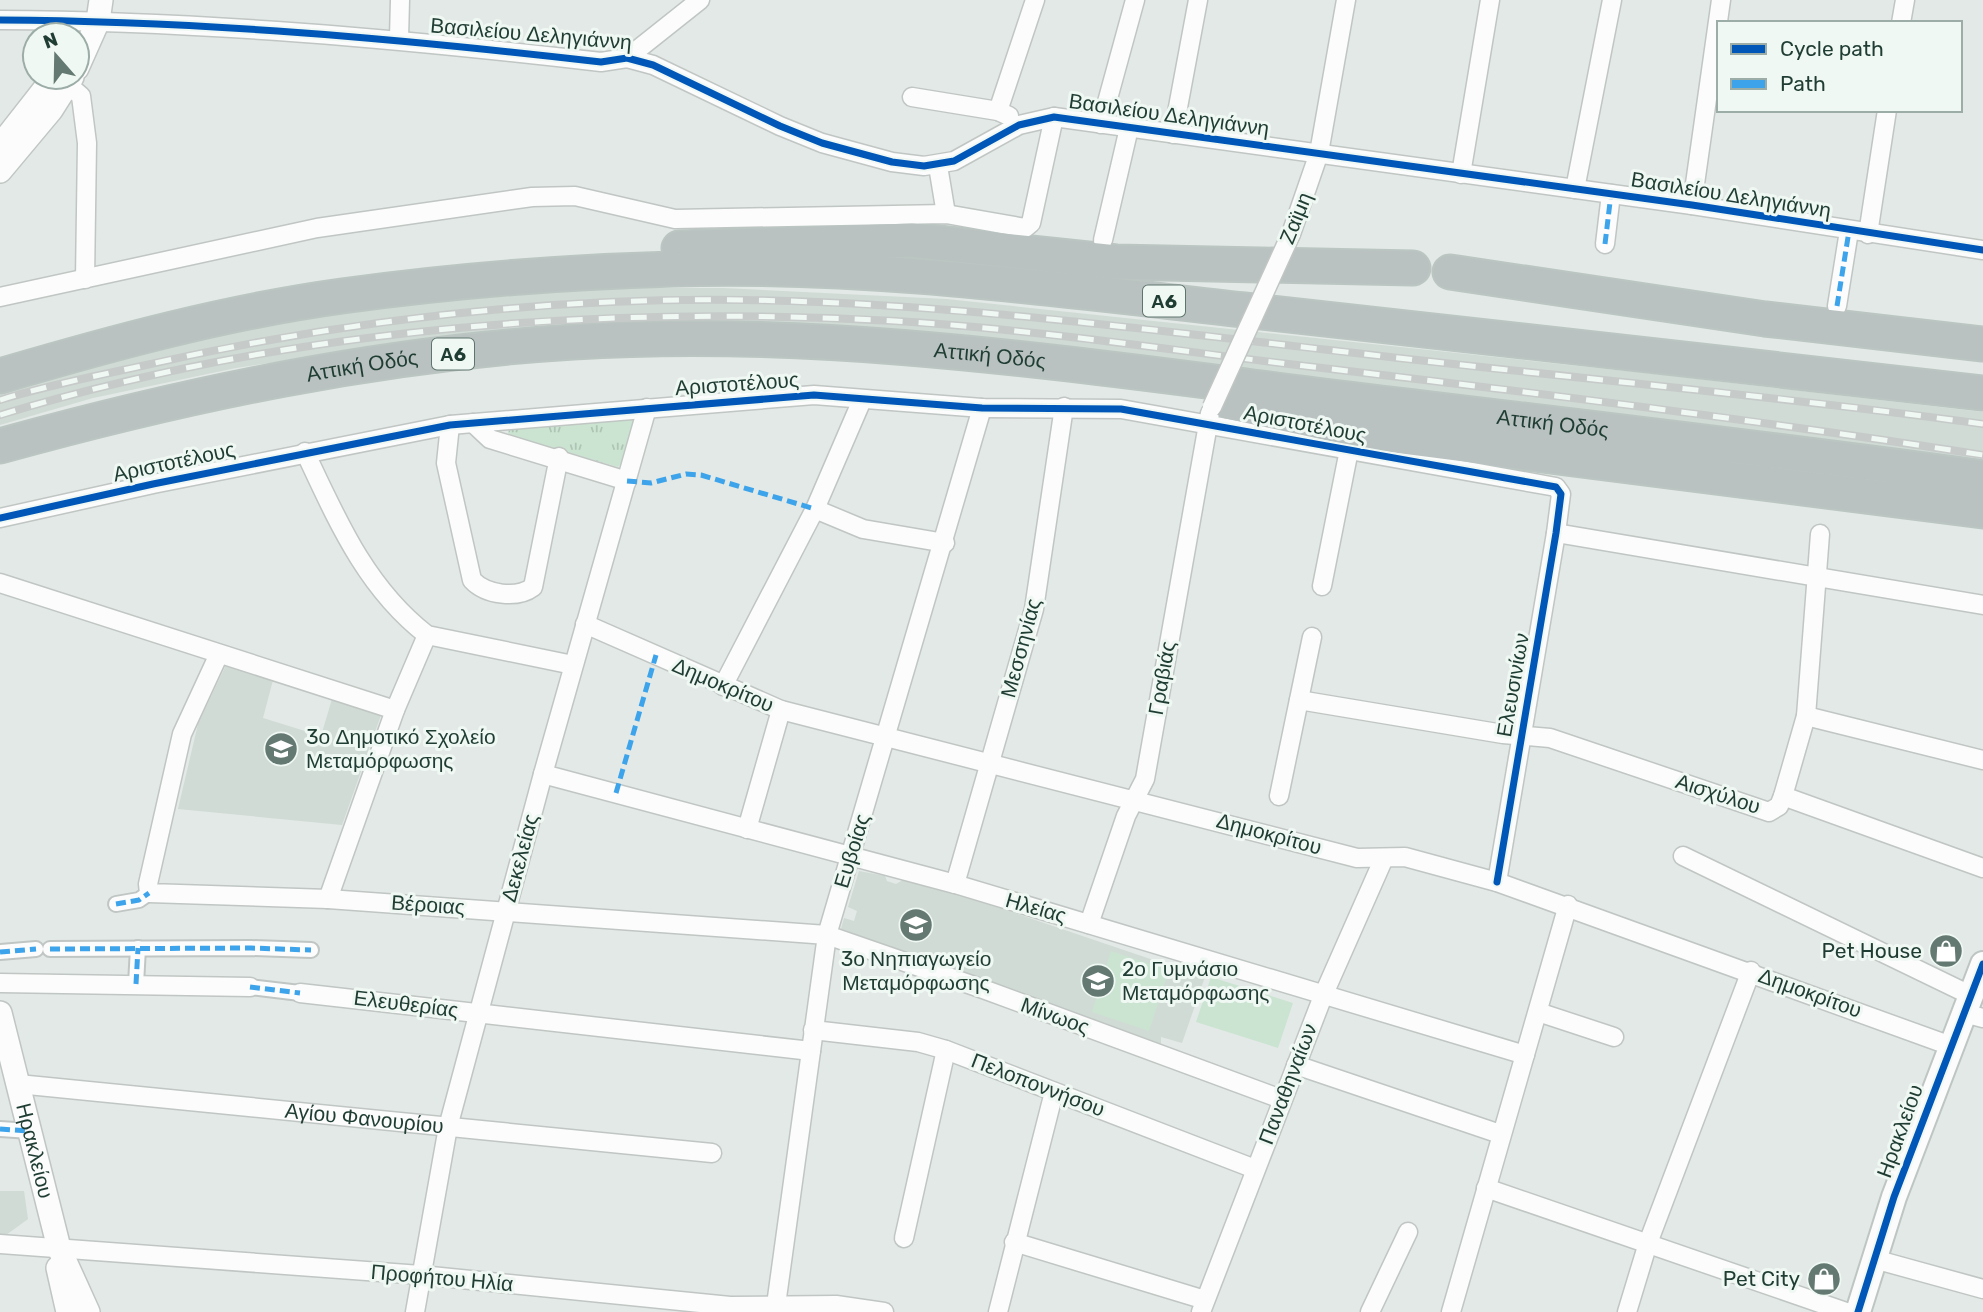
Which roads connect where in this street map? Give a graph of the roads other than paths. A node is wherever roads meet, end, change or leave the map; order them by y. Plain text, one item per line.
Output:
1 (400, 0) edge
2 (700, 0) edge
3 (1035, 0) edge
4 (1135, 0) edge
5 (1198, 0) edge
6 (1346, 0) edge
7 (1490, 0) edge
8 (1612, 0) edge
9 (1721, 0) edge
10 (1905, 0) edge
11 (88, 15) edge
12 (0, 20) edge
13 (1718, 21) edge
14 (1901, 21) edge
15 (1717, 28) edge
16 (399, 38) junction
17 (627, 58) junction
18 (52, 91) edge
19 (56, 91) edge
20 (77, 91) edge
21 (912, 96) dead end
22 (998, 111) junction
23 (1887, 112) edge
24 (1054, 117) junction
25 (1101, 124) junction
26 (1019, 125) junction
27 (1129, 128) junction
28 (1173, 134) junction
29 (0, 146) edge
30 (1319, 153) junction
31 (938, 166) junction
32 (0, 171) edge
33 (1461, 174) junction
34 (1575, 189) junction
35 (1612, 194) junction
36 (1692, 205) junction
37 (946, 214) junction
38 (1849, 231) junction
39 (1868, 234) junction
40 (1103, 240) dead end
41 (1605, 244) dead end
42 (1983, 250) edge
43 (1413, 268) dead end
44 (1450, 272) dead end
45 (85, 279) junction
46 (343, 296) junction
47 (0, 297) edge
48 (1838, 306) dead end
49 (1983, 344) edge
50 (916, 347) junction
51 (0, 376) edge
52 (1983, 393) edge
53 (862, 400) junction
54 (1064, 407) junction
55 (647, 408) junction
56 (982, 408) junction
57 (1209, 415) junction
58 (473, 423) junction
59 (450, 425) junction
60 (0, 446) edge
61 (1349, 450) junction
62 (305, 452) junction
63 (559, 457) junction
64 (1983, 478) edge
65 (627, 481) junction
66 (1561, 494) joint
67 (815, 509) junction
68 (1983, 511) edge
69 (0, 518) edge
70 (1556, 533) junction
71 (1820, 534) dead end
72 (945, 543) junction
73 (1815, 578) junction
74 (0, 583) edge
75 (1322, 586) dead end
76 (1983, 605) edge
77 (585, 624) junction
78 (427, 635) junction
79 (1312, 637) dead end
80 (219, 654) junction
81 (573, 665) junction
82 (723, 686) junction
83 (1299, 700) junction
84 (396, 710) junction
85 (781, 710) junction
86 (1806, 716) junction
87 (1522, 734) junction
88 (886, 737) junction
89 (1983, 760) edge
90 (989, 763) junction
91 (543, 774) junction
92 (1279, 796) dead end
93 (1783, 796) junction
94 (1135, 799) junction
95 (747, 829) junction
96 (851, 855) junction
97 (1683, 856) dead end
98 (1384, 858) junction
99 (1983, 869) edge
100 (1497, 882) junction
101 (955, 884) junction
102 (149, 893) junction
103 (328, 899) junction
104 (116, 904) dead end
105 (1568, 905) junction
106 (506, 910) junction
107 (1089, 924) junction
108 (827, 935) junction
109 (138, 948) junction
110 (311, 950) dead end
111 (0, 952) edge
112 (1983, 964) edge
113 (1751, 971) junction
114 (0, 983) edge
115 (136, 984) junction
116 (250, 987) joint
117 (300, 993) joint
118 (1322, 996) junction
119 (1972, 1009) edge
120 (1538, 1012) junction
121 (0, 1013) edge
122 (479, 1013) junction
123 (813, 1030) junction
124 (1614, 1037) dead end
125 (1951, 1045) junction
126 (946, 1050) junction
127 (811, 1051) junction
128 (1525, 1055) junction
129 (1296, 1065) junction
130 (11, 1071) edge
131 (1054, 1092) junction
132 (1281, 1100) junction
133 (448, 1127) junction
134 (0, 1129) edge
135 (30, 1131) junction
136 (1500, 1134) junction
137 (712, 1153) dead end
138 (1255, 1169) junction
139 (1486, 1188) junction
140 (1408, 1232) dead end
141 (904, 1238) dead end
142 (1014, 1242) junction
143 (1648, 1243) junction
144 (0, 1244) edge
145 (59, 1248) junction
146 (1874, 1259) junction
147 (421, 1275) junction
148 (1983, 1289) edge
149 (776, 1305) junction
150 (1203, 1306) edge
151 (730, 1309) edge
152 (68, 1312) edge
153 (88, 1312) edge
154 (415, 1312) edge
155 (884, 1312) edge
156 (998, 1312) edge
157 (1370, 1312) edge
158 (1451, 1312) edge
159 (1627, 1312) edge
160 (1846, 1312) edge
161 (1858, 1312) edge

1 - 16 street
2 - 17 street
3 - 22 street
4 - 25 street
5 - 28 street
6 - 30 street, Ζαϊμη
7 - 33 street
8 - 34 street
9 - 13 street
10 - 14 street
11 - 12 street, Βασιλείου Δεληγιάννη
11 - 16 street, Βασιλείου Δεληγιάννη
15 - 36 street
16 - 17 street, Βασιλείου Δεληγιάννη
17 - 31 street, Βασιλείου Δεληγιάννη
18 - 29 street
19 - 32 street
20 - 45 street
21 - 22 street
22 - 26 street
23 - 39 street
24 - 25 street, Βασιλείου Δεληγιάννη
24 - 26 street, Βασιλείου Δεληγιάννη
24 - 37 street
25 - 27 street, Βασιλείου Δεληγιάννη
26 - 31 street, Βασιλείου Δεληγιάννη
27 - 28 street, Βασιλείου Δεληγιάννη
27 - 40 street
28 - 30 street, Βασιλείου Δεληγιάννη
30 - 33 street, Βασιλείου Δεληγιάννη
30 - 57 street, Ζαϊμη, bridge
31 - 37 street
33 - 34 street, Βασιλείου Δεληγιάννη
34 - 35 street, Βασιλείου Δεληγιάννη
35 - 36 street, Βασιλείου Δεληγιάννη
35 - 41 street
36 - 38 street, Βασιλείου Δεληγιάννη
37 - 45 street
38 - 39 street, Βασιλείου Δεληγιάννη
38 - 48 street
39 - 42 street, Βασιλείου Δεληγιάννη
43 - 46 highway
44 - 49 highway
45 - 47 street
46 - 51 highway, Α6
46 - 52 highway, Α6
50 - 60 highway, Αττική Οδός / Α6
50 - 64 highway, Αττική Οδός / Α6
50 - 68 highway
53 - 55 street, Αριστοτέλους
53 - 56 street, Αριστοτέλους
53 - 67 street
54 - 56 street, Αριστοτέλους
54 - 57 street, Αριστοτέλους
54 - 90 street, Μεσσηνίας
55 - 58 street, Αριστοτέλους
55 - 65 street, Δεκελείας
56 - 72 street, Ευβοίας
57 - 61 street, Αριστοτέλους
57 - 94 street, Γραβιάς
58 - 59 street, Αριστοτέλους
58 - 63 street
59 - 62 street, Αριστοτέλους
59 - 63 street
61 - 66 street, Αριστοτέλους
61 - 75 street
62 - 69 street, Αριστοτέλους
62 - 78 street
63 - 65 street
65 - 77 street, Δεκελείας
66 - 70 street, Ελευσινίων
67 - 72 street
67 - 82 street
70 - 73 street
70 - 87 street, Ελευσινίων
71 - 73 street
72 - 88 street, Ευβοίας
73 - 76 street
73 - 86 street
74 - 80 street
77 - 81 street, Δεκελείας
77 - 82 street, Δημοκρίτου
78 - 81 street
78 - 84 street
79 - 83 street
80 - 84 street
80 - 102 street
81 - 91 street, Δεκελείας
82 - 85 street, Δημοκρίτου
83 - 87 street
83 - 92 street
84 - 103 street
85 - 88 street, Δημοκρίτου
85 - 95 street
86 - 89 street
86 - 93 street
87 - 93 street, Αισχύλου
87 - 100 street, Ελευσινίων
88 - 90 street, Δημοκρίτου
88 - 96 street, Ευβοίας
90 - 94 street, Δημοκρίτου
90 - 101 street, Μεσσηνίας
91 - 95 street, Ηλείας
91 - 106 street, Δεκελείας
93 - 99 street, Αισχύλου
94 - 98 street, Δημοκρίτου
94 - 107 street, Γραβιάς
95 - 96 street, Ηλείας
96 - 101 street, Ηλείας
96 - 108 street, Ευβοίας
97 - 119 street
98 - 100 street, Δημοκρίτου
98 - 118 street, Παναθηναίων
100 - 105 street, Δημοκρίτου
101 - 107 street, Ηλείας
102 - 103 street, Βέροιας
102 - 104 street, Βέροιας
103 - 106 street, Βέροιας
105 - 113 street, Δημοκρίτου
105 - 120 street
106 - 108 street, Βέροιας
106 - 122 street, Δεκελείας
107 - 118 street, Ηλείας
108 - 123 street, Ευβοίας
108 - 132 street, Μίνωος
109 - 110 street
109 - 111 street
109 - 115 street
112 - 119 main road, Ηρακλείου
113 - 125 street, Δημοκρίτου
113 - 143 street
114 - 115 street, Ελευθερίας
115 - 116 street, Ελευθερίας
116 - 117 street, Ελευθερίας
117 - 122 street, Ελευθερίας
118 - 128 street, Ηλείας
118 - 129 street, Παναθηναίων
119 - 125 main road, Ηρακλείου
120 - 124 street
120 - 128 street
121 - 130 street, Ηρακλείου
122 - 127 street, Ελευθερίας
122 - 133 street, Δεκελείας
123 - 126 street, Πελοποννήσου
123 - 127 street, Ευβοίας
125 - 146 main road, Ηρακλείου
126 - 131 street, Πελοποννήσου
126 - 141 street
127 - 149 street, Ευβοίας
128 - 136 street
129 - 132 street, Παναθηναίων
129 - 136 street
130 - 133 street, Αγίου Φανουρίου
130 - 135 street, Ηρακλείου
131 - 138 street, Πελοποννήσου
131 - 142 street
132 - 138 street, Παναθηναίων
133 - 137 street, Αγίου Φανουρίου
133 - 147 street, Δεκελείας
134 - 135 street
135 - 145 street, Ηρακλείου
136 - 139 street
138 - 150 street, Παναθηναίων
139 - 143 street
139 - 158 street
140 - 157 street
142 - 150 street
142 - 156 street
143 - 159 street
143 - 160 street
144 - 145 street, Προφήτου Ηλία
145 - 147 street, Προφήτου Ηλία
145 - 152 street, Ηρακλείου
145 - 153 street, Ηρακλείου
146 - 148 street
146 - 161 main road, Ηρακλείου
147 - 151 street, Προφήτου Ηλία
147 - 154 street, Δεκελείας
149 - 151 street, Προφήτου Ηλία
149 - 155 street, Προφήτου Ηλία

